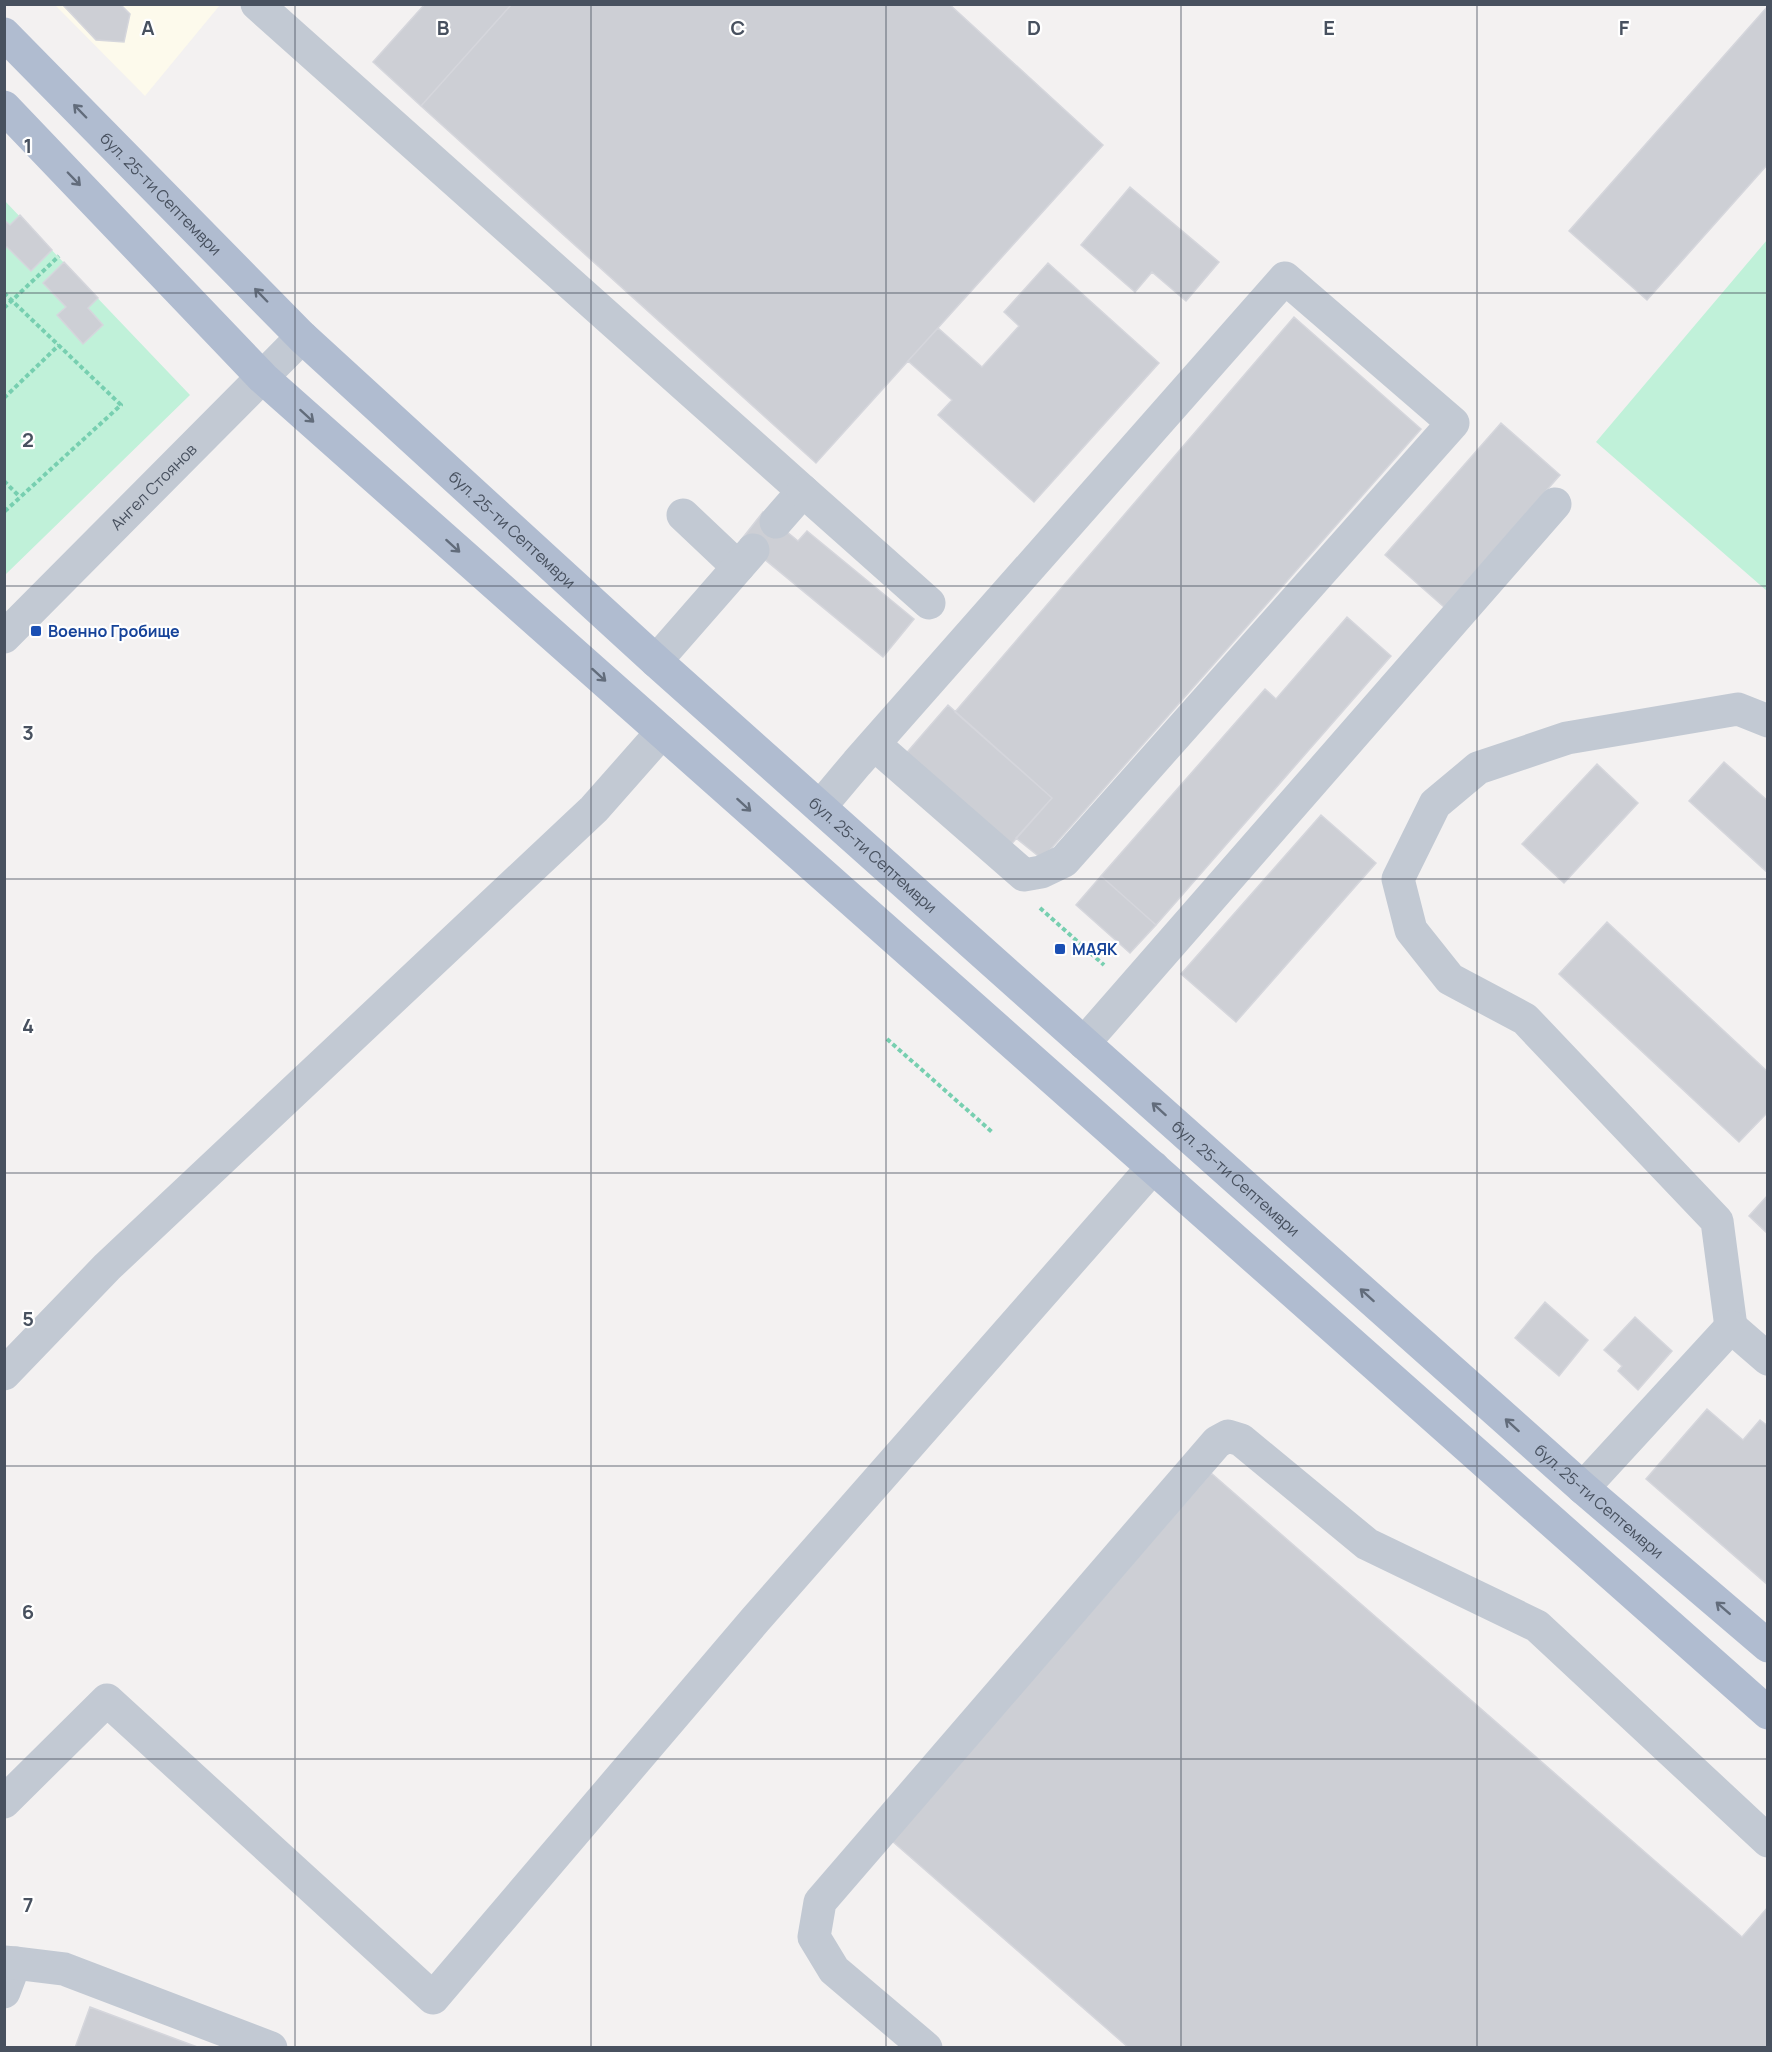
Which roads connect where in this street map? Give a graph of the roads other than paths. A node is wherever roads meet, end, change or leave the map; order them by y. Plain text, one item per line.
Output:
1 (257, 4) edge
2 (4, 34) edge
3 (4, 107) edge
4 (302, 337) junction
5 (263, 378) junction
6 (803, 491) junction
7 (1556, 504) dead end
8 (683, 515) dead end
9 (776, 522) dead end
10 (929, 603) dead end
11 (4, 637) edge
12 (656, 661) junction
13 (1767, 721) edge
14 (662, 732) junction
15 (874, 744) junction
16 (820, 807) junction
17 (1084, 1043) junction
18 (1153, 1167) junction
19 (1731, 1326) junction
20 (1767, 1359) edge
21 (4, 1374) edge
22 (1583, 1488) junction
23 (1767, 1646) edge
24 (1767, 1713) edge
25 (4, 1802) edge
26 (1767, 1840) edge
27 (8, 1972) edge
28 (918, 2045) edge
29 (271, 2048) edge

1 - 6 street
4 -> 2 main road, бул. 25-ти Септември
3 -> 5 main road
4 - 5 street, Ангел Стоянов
4 - 12 main road, бул. 25-ти Септември
5 - 11 street, Ангел Стоянов
5 -> 14 main road
6 - 9 street
6 - 10 street
7 - 17 street
8 - 12 street
12 - 16 main road, бул. 25-ти Септември
13 - 19 street
14 -> 18 main road
14 - 21 street
15 - 15 street
15 - 16 street
16 - 17 main road, бул. 25-ти Септември
22 -> 17 main road, бул. 25-ти Септември
18 - 24 main road
18 - 25 street
19 - 20 street
19 - 22 street
23 -> 22 main road, бул. 25-ти Септември
26 - 28 street
27 - 29 street

